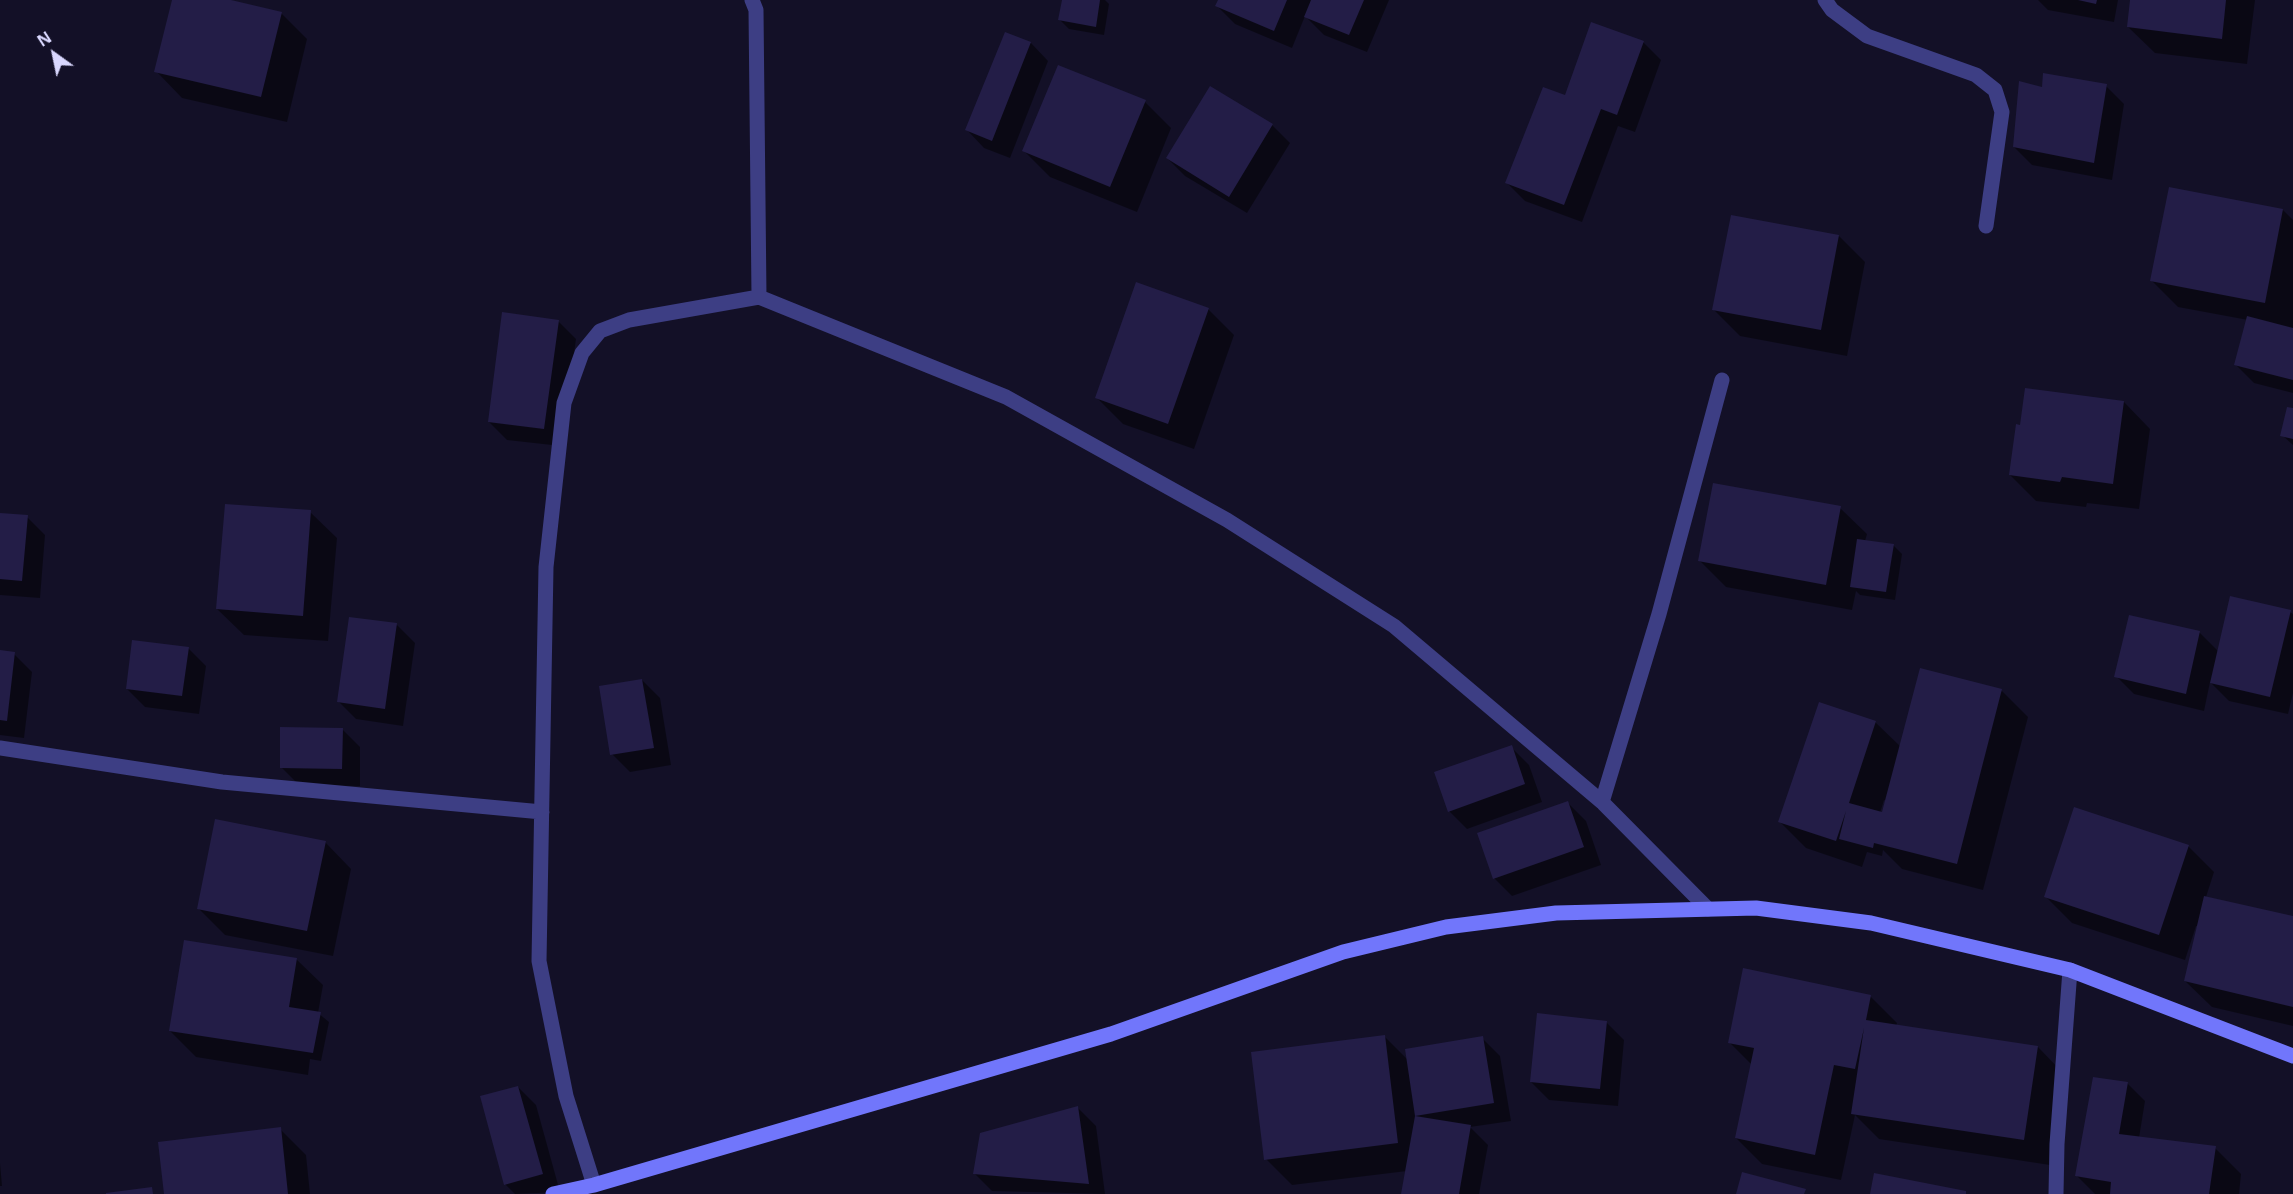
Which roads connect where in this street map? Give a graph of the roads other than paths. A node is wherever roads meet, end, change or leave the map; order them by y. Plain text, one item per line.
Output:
1 (752, 0) edge
2 (1826, 0) edge
3 (1986, 226) dead end
4 (759, 297) junction
5 (1722, 380) dead end
6 (0, 748) edge
7 (1602, 802) junction
8 (542, 812) junction
9 (1708, 909) junction
10 (2070, 970) junction
11 (2293, 1056) edge
12 (594, 1185) junction
13 (553, 1194) edge
14 (2056, 1194) edge

1 - 4 street
2 - 3 street
4 - 7 street
4 - 8 street
5 - 7 street
6 - 8 street
7 - 9 street
8 - 12 street
9 - 10 main road
9 - 12 main road
10 - 11 main road
10 - 14 street
12 - 13 main road

